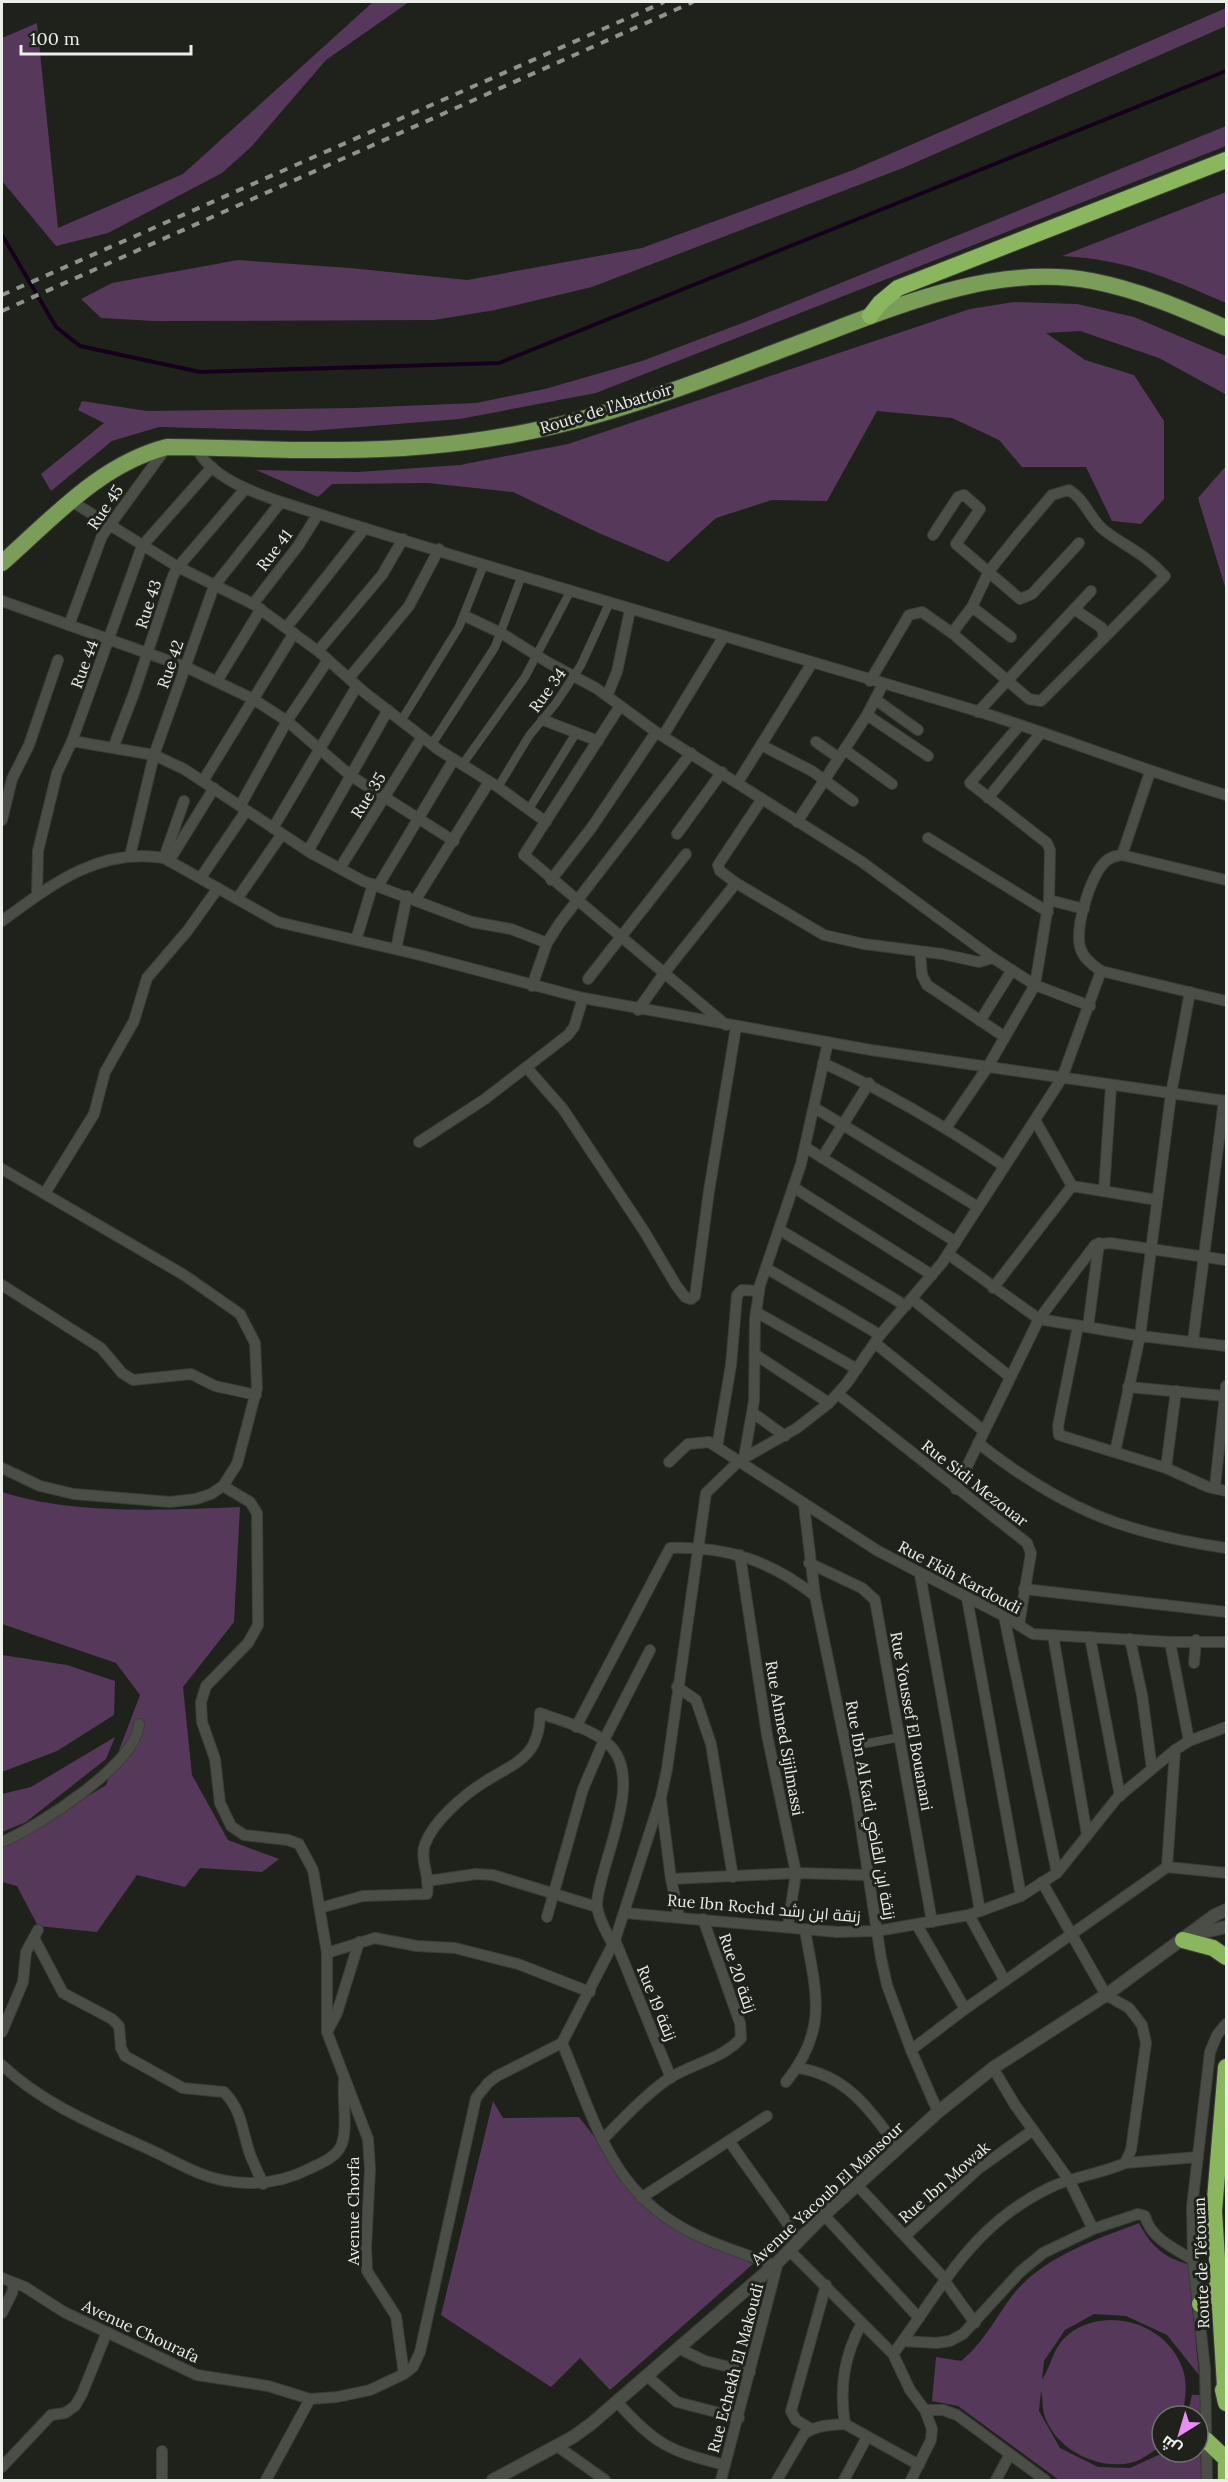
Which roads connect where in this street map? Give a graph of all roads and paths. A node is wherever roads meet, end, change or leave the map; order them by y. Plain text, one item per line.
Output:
1 (1227, 160) edge
2 (870, 316) junction
3 (1227, 328) edge
4 (167, 447) junction
5 (196, 447) junction
6 (212, 467) junction
7 (245, 489) junction
8 (71, 501) junction
9 (281, 502) junction
10 (318, 514) junction
11 (109, 524) junction
12 (365, 528) junction
13 (933, 535) dead end
14 (404, 538) junction
15 (1079, 543) dead end
16 (142, 546) junction
17 (439, 549) junction
18 (2, 563) edge
19 (484, 564) junction
20 (178, 567) junction
21 (989, 571) junction
22 (522, 575) junction
23 (214, 586) junction
24 (571, 590) junction
25 (1091, 591) dead end
26 (2, 601) edge
27 (609, 604) junction
28 (257, 607) junction
29 (972, 607) junction
30 (1074, 609) junction
31 (630, 610) junction
32 (465, 616) junction
33 (69, 625) junction
34 (290, 631) junction
35 (501, 633) junction
36 (952, 633) junction
37 (724, 636) junction
38 (1011, 637) dead end
39 (1104, 638) junction
40 (110, 639) junction
41 (318, 651) junction
42 (148, 652) junction
43 (538, 656) junction
44 (58, 660) dead end
45 (328, 660) junction
46 (812, 663) junction
47 (186, 667) junction
48 (574, 676) junction
49 (872, 676) junction
50 (1008, 680) junction
51 (217, 681) junction
52 (353, 682) junction
53 (883, 684) junction
54 (607, 696) junction
55 (253, 699) junction
56 (876, 700) junction
57 (620, 706) junction
58 (388, 710) junction
59 (978, 712) junction
60 (867, 716) junction
61 (543, 720) junction
62 (287, 721) junction
63 (401, 721) junction
64 (1019, 726) junction
65 (918, 730) dead end
66 (576, 733) junction
67 (660, 734) junction
68 (1041, 734) junction
69 (422, 737) junction
70 (72, 741) junction
71 (598, 741) junction
72 (816, 742) dead end
73 (432, 744) junction
74 (761, 745) junction
75 (113, 748) junction
76 (320, 749) junction
77 (691, 753) junction
78 (842, 754) junction
79 (154, 755) junction
80 (928, 756) dead end
81 (458, 762) junction
82 (722, 772) junction
83 (1150, 772) junction
84 (351, 776) junction
85 (825, 780) junction
86 (203, 781) junction
87 (738, 782) junction
88 (892, 783) dead end
89 (494, 784) junction
90 (214, 788) junction
91 (1227, 795) edge
92 (384, 797) junction
93 (988, 798) junction
94 (762, 799) junction
95 (184, 801) dead end
96 (853, 801) dead end
97 (243, 809) junction
98 (529, 810) junction
99 (2, 820) edge
100 (417, 820) junction
101 (546, 822) junction
102 (797, 822) junction
103 (277, 831) junction
104 (676, 834) dead end
105 (928, 838) dead end
106 (454, 841) junction
107 (308, 851) junction
108 (686, 854) dead end
109 (130, 855) junction
110 (1122, 855) junction
111 (167, 860) junction
112 (340, 868) junction
113 (201, 877) junction
114 (551, 880) junction
115 (1227, 880) edge
116 (736, 883) junction
117 (376, 885) junction
118 (218, 888) junction
119 (37, 896) junction
120 (412, 898) junction
121 (237, 899) junction
122 (577, 899) junction
123 (1049, 900) junction
124 (1084, 909) junction
125 (1048, 912) junction
126 (2, 921) edge
127 (622, 936) junction
128 (356, 940) junction
129 (547, 943) junction
130 (396, 949) junction
131 (920, 952) junction
132 (993, 958) junction
133 (1012, 970) junction
134 (1101, 971) junction
135 (664, 972) junction
136 (588, 979) dead end
137 (1035, 985) junction
138 (532, 986) junction
139 (1190, 992) junction
140 (583, 998) junction
141 (1227, 1001) edge
142 (1090, 1006) junction
143 (638, 1010) junction
144 (980, 1021) junction
145 (731, 1026) junction
146 (1005, 1037) junction
147 (828, 1042) junction
148 (823, 1063) junction
149 (528, 1068) junction
150 (987, 1068) junction
151 (1062, 1078) junction
152 (870, 1083) junction
153 (1111, 1087) junction
154 (1171, 1094) junction
155 (1225, 1101) edge
156 (814, 1108) junction
157 (1035, 1120) junction
158 (843, 1125) junction
159 (946, 1128) junction
160 (419, 1142) dead end
161 (805, 1147) junction
162 (822, 1158) junction
163 (1004, 1166) junction
164 (2, 1169) edge
165 (1072, 1186) junction
166 (793, 1188) junction
167 (1104, 1190) junction
168 (45, 1193) junction
169 (1157, 1200) junction
170 (978, 1206) junction
171 (780, 1230) junction
172 (956, 1242) junction
173 (1099, 1243) junction
174 (1153, 1249) junction
175 (948, 1254) junction
176 (1204, 1257) junction
177 (1227, 1260) edge
178 (766, 1268) junction
179 (932, 1275) junction
180 (2, 1286) edge
181 (993, 1288) junction
182 (759, 1291) junction
183 (909, 1303) junction
184 (756, 1312) junction
185 (1039, 1319) junction
186 (1083, 1327) junction
187 (1140, 1336) junction
188 (877, 1339) junction
189 (1193, 1341) junction
190 (1227, 1346) edge
191 (756, 1355) junction
192 (857, 1369) junction
193 (1009, 1376) junction
194 (1128, 1387) junction
195 (1176, 1391) junction
196 (1226, 1391) edge
197 (838, 1394) junction
198 (256, 1395) junction
199 (829, 1403) junction
200 (753, 1413) junction
201 (984, 1431) junction
202 (785, 1436) junction
203 (978, 1443) junction
204 (713, 1445) junction
205 (1115, 1452) junction
206 (741, 1460) junction
207 (669, 1462) dead end
208 (2, 1468) edge
209 (1166, 1468) junction
210 (223, 1486) junction
211 (1215, 1486) junction
212 (956, 1489) junction
213 (1227, 1491) edge
214 (804, 1506) junction
215 (1227, 1548) edge
216 (697, 1550) junction
217 (740, 1555) junction
218 (809, 1563) junction
219 (920, 1574) junction
220 (1024, 1589) junction
221 (815, 1596) junction
222 (967, 1598) junction
223 (1227, 1612) edge
224 (1004, 1616) junction
225 (1019, 1625) junction
226 (1053, 1635) junction
227 (1090, 1637) junction
228 (1130, 1639) junction
229 (1196, 1640) junction
230 (1170, 1642) junction
231 (1227, 1642) edge
232 (650, 1650) dead end
233 (1194, 1663) dead end
234 (677, 1687) junction
235 (139, 1724) dead end
236 (576, 1727) junction
237 (1227, 1727) edge
238 (901, 1737) junction
239 (604, 1740) junction
240 (1189, 1741) junction
241 (847, 1747) junction
242 (1175, 1750) junction
243 (1152, 1769) junction
244 (1120, 1796) junction
245 (661, 1797) junction
246 (1087, 1835) junction
247 (2, 1842) edge
248 (1167, 1867) junction
249 (796, 1873) junction
250 (1057, 1873) junction
251 (1227, 1873) edge
252 (867, 1875) junction
253 (733, 1877) junction
254 (671, 1879) junction
255 (427, 1881) junction
256 (1042, 1882) junction
257 (554, 1893) junction
258 (1021, 1896) junction
259 (597, 1907) junction
260 (320, 1908) junction
261 (1227, 1910) edge
262 (980, 1911) junction
263 (625, 1913) junction
264 (969, 1915) junction
265 (547, 1917) dead end
266 (680, 1917) junction
267 (703, 1919) junction
268 (932, 1922) junction
269 (917, 1925) junction
270 (788, 1926) junction
271 (1227, 1927) edge
272 (805, 1930) junction
273 (877, 1931) junction
274 (1070, 1935) junction
275 (1186, 1938) junction
276 (359, 1942) junction
277 (614, 1942) junction
278 (327, 1953) junction
279 (1227, 1957) edge
280 (1005, 1981) junction
281 (590, 1992) junction
282 (1106, 1995) junction
283 (965, 2009) junction
284 (1227, 2024) edge
285 (2, 2032) edge
286 (327, 2032) junction
287 (562, 2043) junction
288 (911, 2050) junction
289 (2, 2065) edge
290 (1227, 2067) edge
291 (798, 2068) junction
292 (993, 2068) junction
293 (671, 2078) junction
294 (344, 2080) junction
295 (786, 2082) dead end
296 (938, 2112) junction
297 (767, 2116) dead end
298 (1033, 2130) junction
299 (603, 2139) junction
300 (729, 2141) junction
301 (898, 2148) junction
302 (1198, 2157) junction
303 (1125, 2163) junction
304 (1069, 2180) junction
305 (263, 2184) junction
306 (857, 2185) junction
307 (641, 2198) junction
308 (824, 2215) junction
309 (1093, 2229) junction
310 (905, 2236) junction
311 (795, 2246) junction
312 (1193, 2260) junction
313 (776, 2264) junction
314 (2, 2278) edge
315 (945, 2280) junction
316 (14, 2283) junction
317 (826, 2285) junction
318 (1218, 2286) junction
319 (1200, 2304) junction
320 (2, 2313) edge
321 (919, 2318) junction
322 (975, 2323) junction
323 (862, 2324) junction
324 (107, 2332) junction
325 (903, 2341) junction
326 (678, 2348) junction
327 (893, 2354) junction
328 (750, 2372) junction
329 (405, 2374) junction
330 (647, 2376) junction
331 (1225, 2391) edge
332 (1205, 2393) junction
333 (310, 2399) junction
334 (617, 2402) junction
335 (1205, 2404) edge
336 (925, 2410) junction
337 (739, 2418) junction
338 (844, 2424) junction
339 (811, 2429) junction
340 (867, 2437) junction
341 (1210, 2444) edge
342 (557, 2446) junction
343 (162, 2451) dead end
344 (1010, 2454) junction
345 (1227, 2459) edge
346 (1207, 2464) edge
347 (725, 2465) junction
348 (919, 2465) junction
349 (1227, 2465) edge
350 (2, 2467) edge
351 (162, 2481) edge
352 (266, 2481) edge
353 (493, 2481) edge
354 (605, 2481) edge
355 (721, 2481) edge
356 (777, 2481) edge
357 (844, 2481) edge
358 (911, 2481) edge
359 (996, 2481) edge
360 (1045, 2481) edge
361 (1207, 2481) edge
362 (1226, 2481) edge

1 - 2 highway
2 - 3 main road, Route de l’Abattoir
2 - 5 main road, Route de l’Abattoir
4 - 5 main road, Route de l’Abattoir
4 - 8 main road, Route de l’Abattoir
4 - 11 street, Rue 45
5 - 6 street
6 - 7 street
6 - 16 street, Rue 44
7 - 9 street
7 - 20 street, Rue 43
8 - 11 street
8 - 18 main road, Route de l’Abattoir
9 - 10 street
9 - 23 street, Rue 42
10 - 12 street
10 - 28 street, Rue 41
11 - 16 street
11 - 33 street, Rue 45
12 - 14 street
12 - 34 street
13 - 21 street
14 - 17 street
14 - 41 street
15 - 21 street
16 - 20 street
16 - 40 street, Rue 44
17 - 19 street
17 - 52 street
19 - 22 street
19 - 32 street
20 - 23 street
20 - 42 street, Rue 43
21 - 29 street
21 - 39 street
22 - 24 street
22 - 35 street
23 - 28 street
23 - 47 street, Rue 42
24 - 27 street
24 - 43 street
25 - 30 street
26 - 33 street
27 - 31 street
27 - 48 street, Rue 34
28 - 34 street
28 - 51 street, Rue 41
29 - 36 street
29 - 38 street
30 - 39 street
30 - 50 street
31 - 37 street
31 - 54 street
32 - 35 street
32 - 63 street
33 - 40 street
34 - 41 street
34 - 55 street
35 - 43 street
35 - 73 street
36 - 49 street
36 - 50 street
37 - 46 street
37 - 67 street
39 - 50 street
40 - 42 street
40 - 70 street, Rue 44
41 - 45 street
42 - 47 street
42 - 75 street, Rue 43
43 - 48 street
43 - 81 street
44 - 99 street
45 - 52 street
45 - 62 street
46 - 49 street
46 - 74 street
47 - 51 street
47 - 79 street, Rue 42
48 - 54 street
48 - 61 street, Rue 34
49 - 53 street
50 - 59 street
51 - 55 street
52 - 58 street
52 - 76 street
53 - 56 street
53 - 59 street
54 - 57 street
55 - 62 street
55 - 86 street
56 - 60 street
56 - 65 street
57 - 67 street
57 - 71 street
58 - 63 street
58 - 84 street
59 - 64 street
60 - 78 street
60 - 80 street
61 - 66 street
61 - 89 street, Rue 34
62 - 76 street
62 - 97 street
63 - 69 street
64 - 68 street
64 - 93 street
66 - 71 street
66 - 98 street
67 - 77 street
67 - 114 street
68 - 83 street
68 - 93 street
69 - 73 street
69 - 92 street, Rue 35
70 - 75 street
70 - 119 street, Rue 44
71 - 101 street
72 - 78 street
73 - 81 street
74 - 85 street
74 - 87 street
75 - 79 street
76 - 84 street
76 - 103 street
77 - 82 street
77 - 122 street
78 - 85 street
78 - 88 street
79 - 86 street
79 - 109 street, Rue 42
81 - 89 street
81 - 100 street
82 - 87 street
82 - 104 street
83 - 91 street
83 - 110 street
84 - 92 street
84 - 107 street
85 - 96 street
85 - 102 street
86 - 90 street
87 - 94 street
89 - 98 street
89 - 106 street
90 - 97 street
90 - 111 street
92 - 100 street
92 - 112 street, Rue 35
93 - 123 street
94 - 102 street
94 - 116 street
95 - 111 street
97 - 103 street
97 - 113 street
98 - 101 street
100 - 106 street
100 - 117 street
101 - 114 street
102 - 132 street
103 - 107 street
103 - 121 street
105 - 125 street
106 - 120 street
107 - 112 street
108 - 127 street
109 - 111 street
109 - 119 street
110 - 115 street
110 - 124 street
111 - 113 street
112 - 117 street
113 - 118 street
114 - 122 street
116 - 131 street
116 - 135 street
117 - 120 street
117 - 128 street
118 - 121 street
118 - 168 street
119 - 126 street
120 - 129 street
120 - 130 street
121 - 128 street
122 - 127 street
122 - 129 street
123 - 124 street
123 - 125 street
124 - 134 street
125 - 137 street
127 - 135 street
127 - 136 street
128 - 130 street
129 - 138 street
130 - 138 street
131 - 132 street
131 - 144 street
132 - 133 street
133 - 137 street
133 - 144 street
134 - 139 street
134 - 142 street
135 - 143 street
135 - 145 street
137 - 142 street
137 - 146 street
138 - 140 street
139 - 141 street
139 - 154 street
140 - 143 street
140 - 149 street
142 - 151 street
143 - 145 street
144 - 146 street
145 - 147 street
145 - 149 street
146 - 150 street
147 - 148 street
147 - 150 street
148 - 152 street
148 - 156 street
149 - 160 street
150 - 151 street
150 - 159 street
151 - 153 street
151 - 157 street
152 - 158 street
152 - 159 street
153 - 154 street
153 - 167 street
154 - 155 street
154 - 169 street
155 - 176 street
156 - 158 street
156 - 161 street
157 - 163 street
157 - 165 street
158 - 162 street
158 - 170 street
159 - 163 street
161 - 162 street
161 - 166 street
162 - 172 street
163 - 170 street
164 - 168 street
165 - 167 street
165 - 181 street
166 - 171 street
166 - 179 street
167 - 169 street
168 - 198 street
169 - 174 street
170 - 172 street
171 - 178 street
171 - 183 street
172 - 175 street
173 - 174 street
173 - 185 street
173 - 186 street
174 - 176 street
174 - 187 street
175 - 179 street
175 - 181 street
176 - 177 street
176 - 189 street
178 - 182 street
178 - 188 street
179 - 183 street
180 - 198 street
181 - 185 street
182 - 184 street
182 - 204 street
183 - 188 street
183 - 193 street
184 - 191 street
184 - 192 street
185 - 186 street
185 - 193 street
186 - 187 street
186 - 205 street
187 - 189 street
187 - 194 street
188 - 192 street
188 - 201 street
189 - 190 street
191 - 199 street
191 - 200 street
192 - 197 street
193 - 201 street
194 - 195 street
194 - 205 street
195 - 196 street
195 - 209 street
196 - 211 street
197 - 199 street
197 - 212 street, Rue Sidi Mezouar
198 - 210 street
199 - 202 street
200 - 202 street
200 - 206 street
201 - 203 street
202 - 206 street
203 - 212 street
203 - 215 street
204 - 206 street, Rue Fkih Kardoudi
204 - 207 street
205 - 209 street
206 - 214 street, Rue Fkih Kardoudi
206 - 216 street
208 - 210 street
209 - 211 street
210 - 260 street, Avenue Chorfa
211 - 213 street
212 - 220 street, Rue Sidi Mezouar
214 - 218 street, Rue Ibn Al Kadi زنقة ابن القاضي
214 - 219 street, Rue Fkih Kardoudi
216 - 217 street
216 - 234 street
216 - 236 street
217 - 221 street
217 - 249 street, Rue Ahmed Sijilmassi
218 - 221 street, Rue Ibn Al Kadi زنقة ابن القاضي
218 - 238 street, Rue Youssef El Bouanani
219 - 222 street, Rue Fkih Kardoudi
219 - 262 street
220 - 223 street
220 - 225 street, Rue Sidi Mezouar
221 - 241 street, Rue Ibn Al Kadi زنقة ابن القاضي
222 - 224 street, Rue Fkih Kardoudi
222 - 258 street
224 - 225 street, Rue Fkih Kardoudi
224 - 250 street
225 - 226 street, Rue Fkih Kardoudi
226 - 227 street, Rue Fkih Kardoudi
226 - 246 street
227 - 228 street, Rue Fkih Kardoudi
227 - 244 street
228 - 230 street, Rue Fkih Kardoudi
228 - 243 street
229 - 230 street, Rue Fkih Kardoudi
229 - 231 street, Rue Fkih Kardoudi
229 - 233 street
230 - 240 street
232 - 239 street
234 - 245 street
234 - 253 street
235 - 247 street
236 - 239 street
236 - 255 street
237 - 240 street, Rue Ibn Rochd زنقة ابن رشد
238 - 241 street
238 - 268 street, Rue Youssef El Bouanani
239 - 257 street
239 - 259 street
240 - 242 street, Rue Ibn Rochd زنقة ابن رشد
241 - 252 street, Rue Ibn Al Kadi زنقة ابن القاضي
242 - 243 street, Rue Ibn Rochd زنقة ابن رشد
242 - 248 street
243 - 244 street, Rue Ibn Rochd زنقة ابن رشد
244 - 246 street, Rue Ibn Rochd زنقة ابن رشد
245 - 254 street
245 - 263 street
246 - 250 street, Rue Ibn Rochd زنقة ابن رشد
248 - 251 street
248 - 274 street
249 - 252 street
249 - 253 street
249 - 270 street, Rue Ahmed Sijilmassi
250 - 256 street, Rue Ibn Rochd زنقة ابن رشد
252 - 273 street, Rue Ibn Al Kadi زنقة ابن القاضي
253 - 254 street
254 - 266 street
255 - 257 street
255 - 260 street
256 - 258 street, Rue Ibn Rochd زنقة ابن رشد
256 - 274 street
257 - 259 street
257 - 265 street
258 - 262 street, Rue Ibn Rochd زنقة ابن رشد
259 - 277 street, Rue 19 زنقة
260 - 278 street, Avenue Chorfa
261 - 275 street, Avenue Yacoub El Mansour
262 - 264 street, Rue Ibn Rochd زنقة ابن رشد
263 - 266 street, Rue Ibn Rochd زنقة ابن رشد
263 - 277 street
264 - 268 street, Rue Ibn Rochd زنقة ابن رشد
264 - 280 street
266 - 267 street, Rue Ibn Rochd زنقة ابن رشد
267 - 270 street, Rue Ibn Rochd زنقة ابن رشد
267 - 293 street, Rue 20 زنقة
268 - 269 street, Rue Ibn Rochd زنقة ابن رشد
269 - 273 street, Rue Ibn Rochd زنقة ابن رشد
269 - 283 street
270 - 272 street, Rue Ibn Rochd زنقة ابن رشد
271 - 275 street, Avenue Yacoub El Mansour
272 - 273 street, Rue Ibn Rochd زنقة ابن رشد
272 - 291 street
273 - 288 street, Rue Ibn Al Kadi زنقة ابن القاضي
274 - 280 street
274 - 282 street
275 - 279 highway
275 - 282 street, Avenue Yacoub El Mansour
276 - 278 street
276 - 281 street
276 - 286 street
277 - 281 street
277 - 293 street, Rue 19 زنقة
278 - 286 street, Avenue Chorfa
280 - 283 street
281 - 287 street
282 - 292 street, Avenue Yacoub El Mansour
282 - 303 street
283 - 288 street
284 - 302 street
285 - 305 street
286 - 294 street, Avenue Chorfa
287 - 299 street
287 - 329 street
288 - 296 street, Rue Ibn Al Kadi زنقة ابن القاضي
289 - 305 street
290 - 318 highway, Route de Tétouan
291 - 295 street
291 - 301 street
292 - 296 street, Avenue Yacoub El Mansour
292 - 298 street
293 - 299 street
294 - 305 street
294 - 329 street, Avenue Chorfa
296 - 301 street, Avenue Yacoub El Mansour
297 - 300 street
298 - 304 street
298 - 310 street, Rue Ibn Mowak
299 - 307 street
300 - 307 street
300 - 311 street
301 - 306 street, Avenue Yacoub El Mansour
302 - 303 street
302 - 312 street
303 - 304 street
304 - 309 street
304 - 315 street
306 - 308 street, Avenue Yacoub El Mansour
306 - 310 street
307 - 313 street
308 - 311 street, Avenue Yacoub El Mansour
308 - 321 street
309 - 312 street
309 - 322 street
310 - 315 street
311 - 313 street, Avenue Yacoub El Mansour
311 - 317 street
312 - 319 street
313 - 326 street, Avenue Yacoub El Mansour
313 - 328 street, Rue Echekh El Makoudi
314 - 316 street, Avenue Chourafa
315 - 321 street
315 - 322 street
316 - 320 street
316 - 324 street, Avenue Chourafa
317 - 323 street
317 - 339 street
318 - 319 highway
318 - 331 highway, Route de Tétouan
319 - 332 street
321 - 325 street
322 - 325 street
323 - 327 street
323 - 338 street
324 - 333 street, Avenue Chourafa
324 - 350 street
325 - 327 street
326 - 328 street
326 - 330 street, Avenue Yacoub El Mansour
327 - 336 street
328 - 337 street, Rue Echekh El Makoudi
329 - 333 street
330 - 334 street, Avenue Yacoub El Mansour
330 - 337 street
331 - 332 street
332 - 335 street
333 - 352 street
334 - 342 street, Avenue Yacoub El Mansour
334 - 347 street
336 - 344 street
336 - 348 street
337 - 347 street, Rue Echekh El Makoudi
338 - 339 street
338 - 340 street
339 - 356 street
340 - 348 street
340 - 357 street
341 - 345 highway
342 - 353 street, Avenue Yacoub El Mansour
342 - 354 street
343 - 351 street
344 - 359 street
344 - 360 street
346 - 361 street
347 - 355 street, Rue Echekh El Makoudi
348 - 358 street
349 - 362 highway

